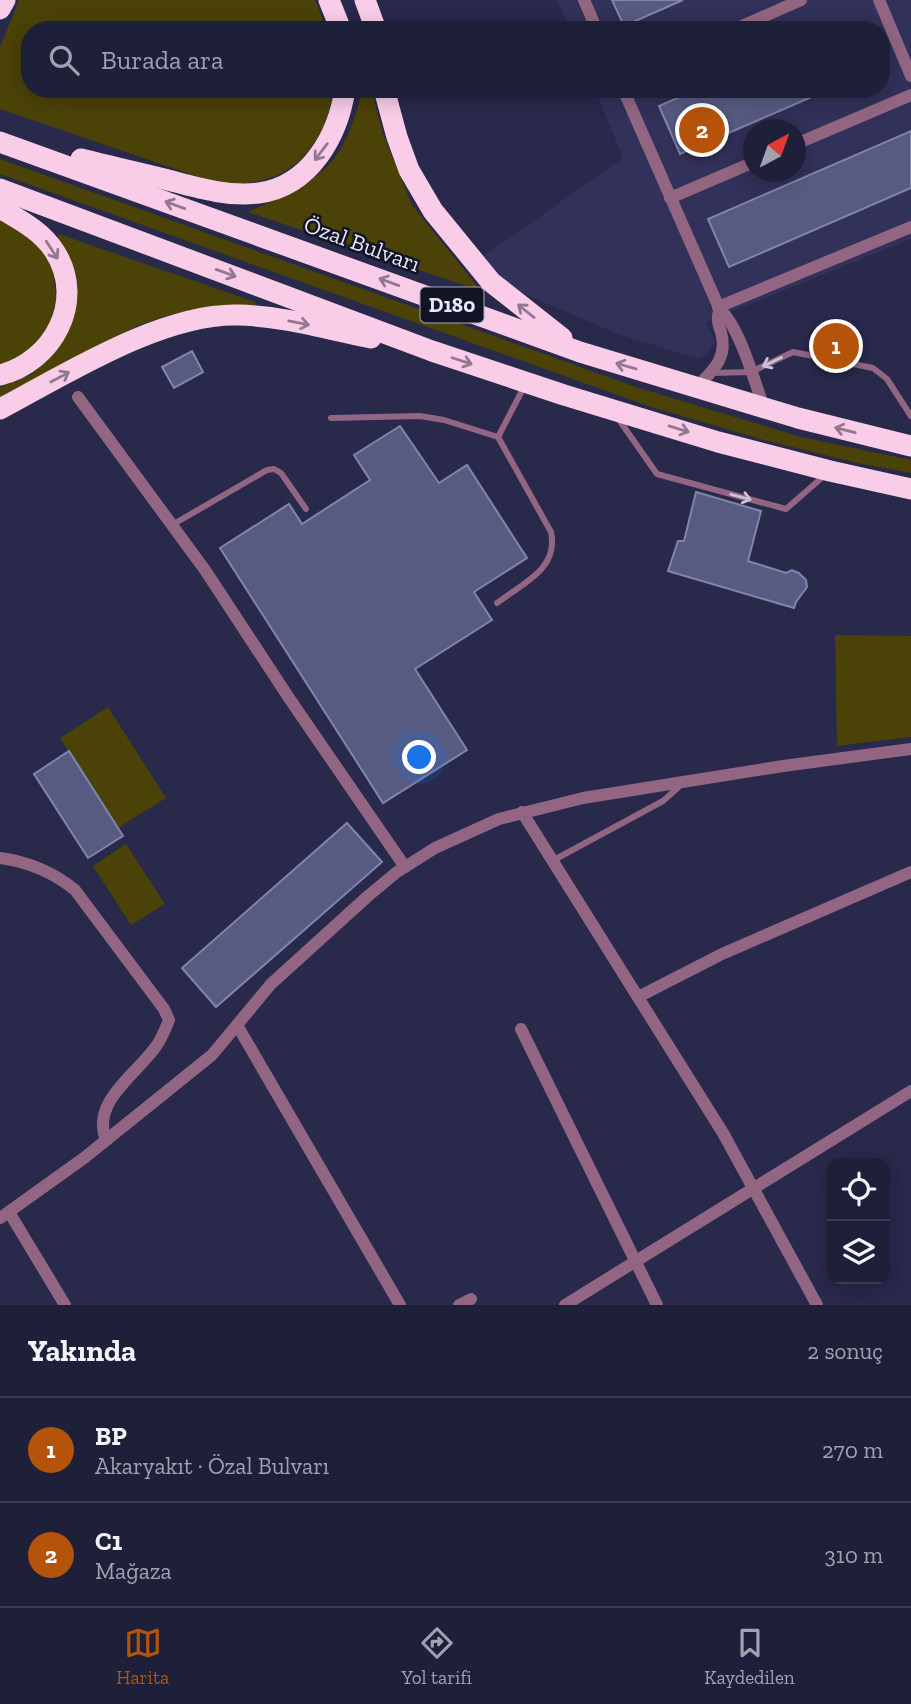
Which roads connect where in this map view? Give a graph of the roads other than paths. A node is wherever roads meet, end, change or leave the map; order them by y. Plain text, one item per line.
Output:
1 (5, 0) edge
2 (329, 0) edge
3 (365, 0) edge
4 (584, 0) edge
5 (802, 0) edge
6 (878, 0) edge
7 (0, 9) edge
8 (337, 21) edge
9 (373, 21) edge
10 (593, 21) edge
11 (754, 21) edge
12 (887, 21) edge
13 (890, 28) edge
14 (911, 76) edge
15 (911, 95) edge
16 (343, 98) edge
17 (386, 98) edge
18 (627, 98) edge
19 (806, 140) edge
20 (0, 141) edge
21 (743, 167) edge
22 (0, 189) edge
23 (670, 198) junction
24 (0, 208) edge
25 (911, 227) edge
26 (719, 308) junction
27 (432, 351) junction
28 (580, 352) junction
29 (751, 372) junction
30 (0, 375) edge
31 (704, 380) junction
32 (527, 382) junction
33 (78, 397) dead end
34 (764, 408) junction
35 (0, 409) edge
36 (612, 409) junction
37 (911, 416) edge
38 (331, 418) dead end
39 (498, 437) junction
40 (911, 446) edge
41 (830, 471) junction
42 (911, 489) edge
43 (306, 509) dead end
44 (172, 526) junction
45 (497, 603) dead end
46 (911, 749) edge
47 (684, 782) junction
48 (522, 812) junction
49 (0, 858) edge
50 (552, 861) junction
51 (405, 867) junction
52 (911, 872) edge
53 (638, 997) junction
54 (237, 1025) junction
55 (521, 1029) dead end
56 (911, 1091) edge
57 (106, 1140) junction
58 (755, 1188) junction
59 (5, 1215) edge
60 (635, 1262) junction
61 (65, 1305) edge
62 (400, 1305) edge
63 (565, 1305) edge
64 (657, 1305) edge
65 (817, 1305) edge

1 - 7 highway
2 - 8 highway
3 - 9 highway
4 - 10 street
5 - 11 street
6 - 12 street
13 - 14 street
15 - 19 street
16 -> 20 highway
28 -> 17 highway
18 - 23 street
28 -> 20 highway, Özal Bulvarı / D180
21 - 23 street
22 -> 27 highway, D180
23 - 26 street
24 -> 30 highway
25 - 26 street
26 - 29 street
26 - 31 street
27 -> 32 highway, D180
35 -> 27 highway
31 -> 28 highway, Özal Bulvarı / D180
29 - 31 lane
29 - 34 street
37 -> 29 lane
31 - 34 highway, Özal Bulvarı / D180
32 - 36 highway, D180
32 - 39 lane
33 - 44 street
40 -> 34 highway, Özal Bulvarı / D180
36 -> 41 highway, D180
36 -> 41 lane
38 - 39 lane
39 - 45 lane
41 - 42 highway, D180
43 - 44 lane
44 - 51 street
46 - 47 street
47 - 48 street
47 - 50 lane
48 - 50 street
48 - 51 street
49 - 57 street
50 - 53 street
51 - 54 street
52 - 53 street
53 - 58 street
54 - 57 street
54 - 62 street
55 - 60 street
56 - 58 street
57 - 59 street
58 - 60 street
58 - 65 street
59 - 61 street
60 - 63 street
60 - 64 street

